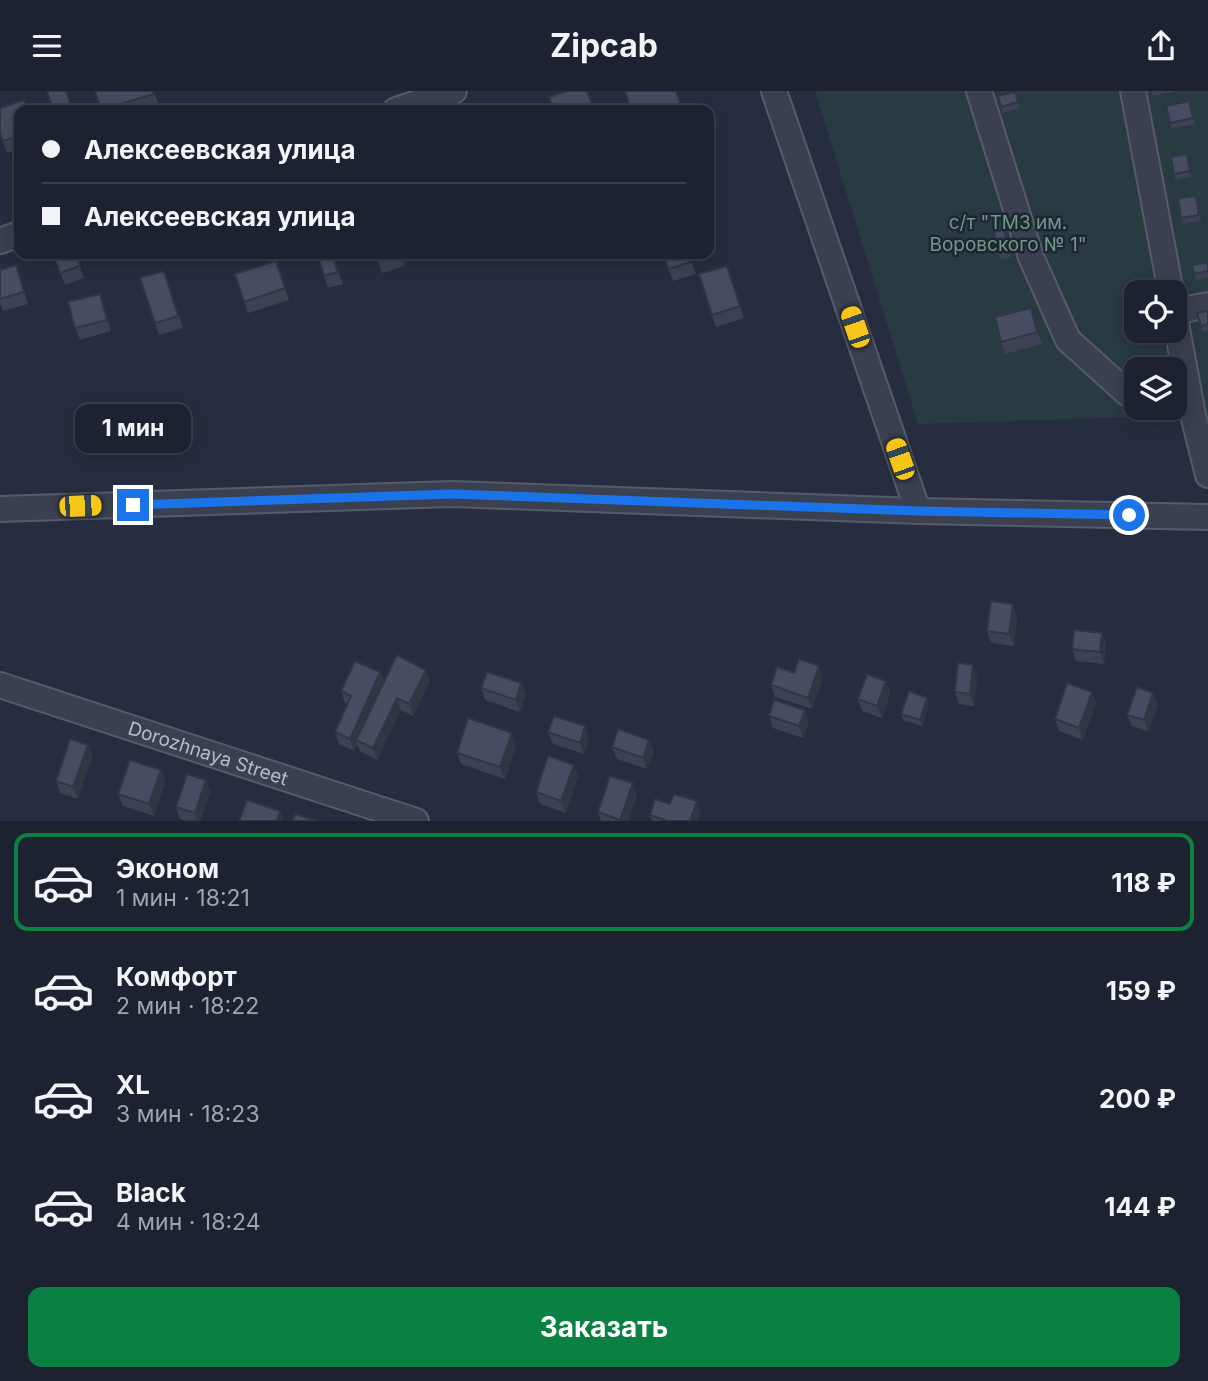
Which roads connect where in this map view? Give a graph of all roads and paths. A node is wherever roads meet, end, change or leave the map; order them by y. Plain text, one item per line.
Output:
1 (454, 91) edge
2 (774, 91) edge
3 (979, 91) edge
4 (1133, 91) edge
5 (411, 105) edge
6 (1169, 280) edge
7 (1208, 305) edge
8 (1187, 309) edge
9 (1124, 390) edge
10 (1187, 420) edge
11 (1208, 475) edge
12 (0, 509) edge
13 (918, 511) junction
14 (1208, 517) edge
15 (0, 685) edge
16 (416, 821) edge

1 - 5 street
2 - 13 street
3 - 9 street
4 - 6 street
7 - 8 street
10 - 11 street
12 - 13 street
13 - 14 street
15 - 16 street, Dorozhnaya Street

